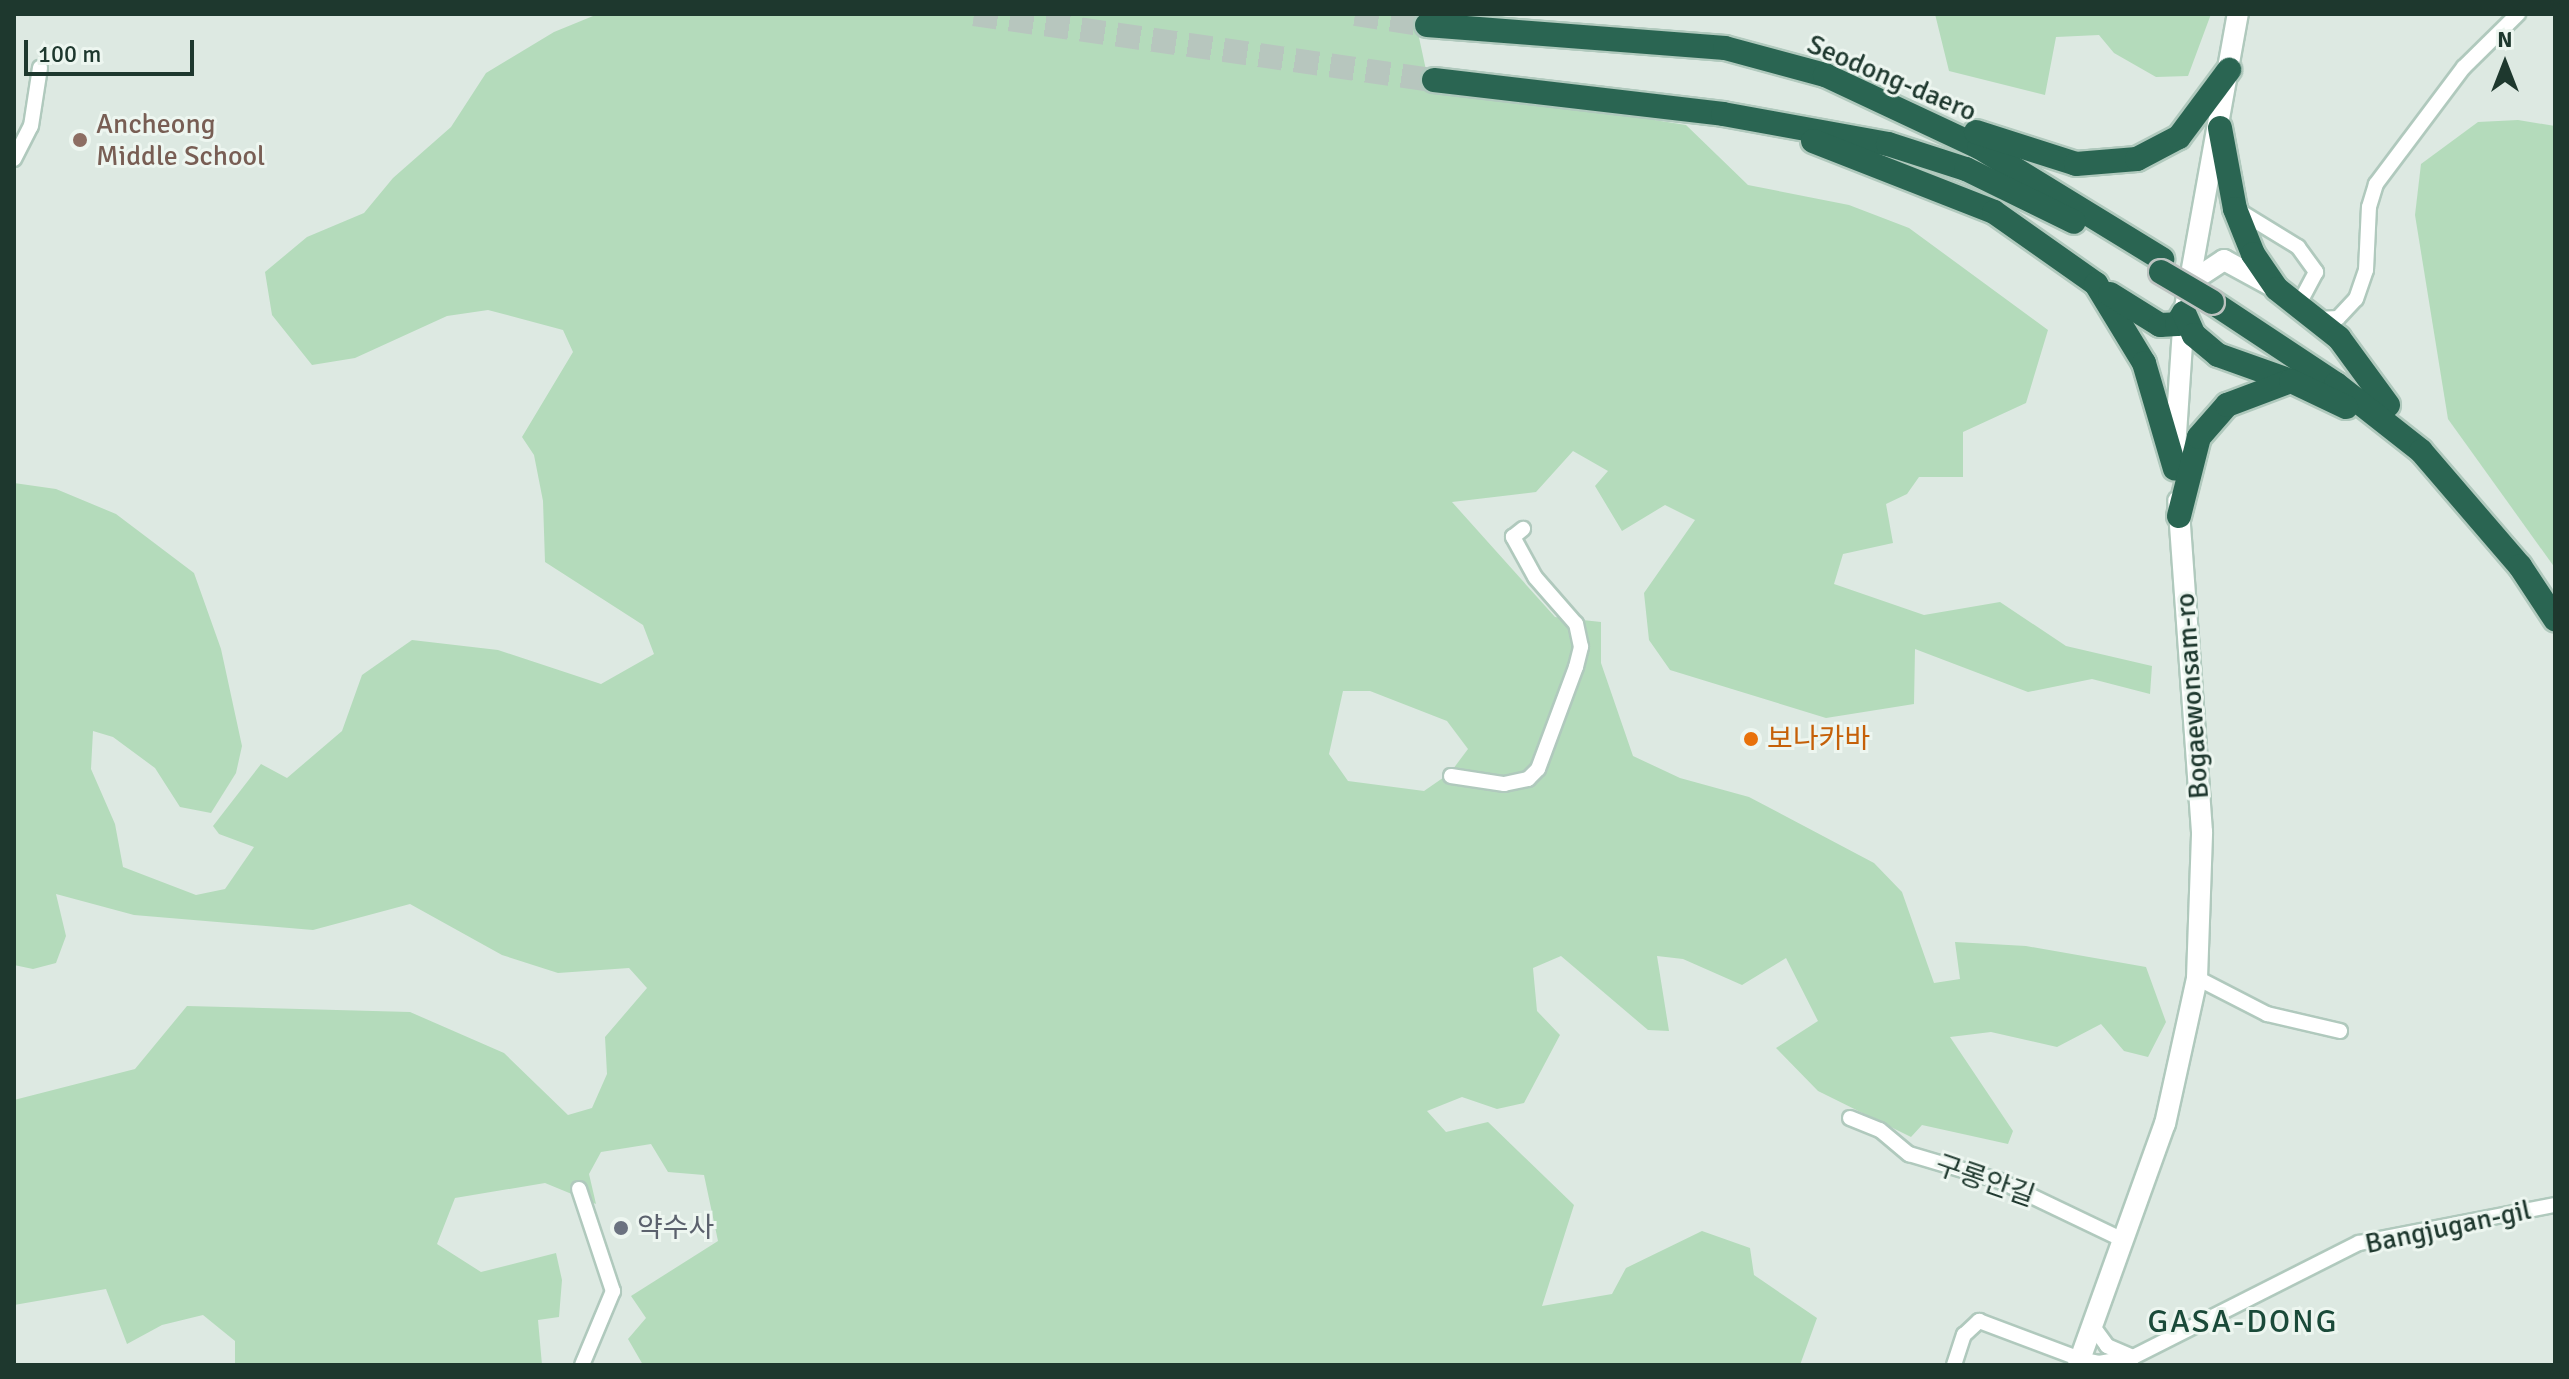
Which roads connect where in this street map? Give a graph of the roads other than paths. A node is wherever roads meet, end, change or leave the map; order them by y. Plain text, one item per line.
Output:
1 (2238, 14) edge
2 (2518, 14) edge
3 (1427, 25) tunnel mouth
4 (40, 68) dead end
5 (2229, 70) junction
6 (1825, 75) junction
7 (1434, 80) tunnel mouth
8 (1723, 114) junction
9 (2220, 128) junction
10 (14, 159) edge
11 (2235, 209) junction
12 (2162, 266) junction
13 (2189, 283) junction
14 (2096, 284) junction
15 (2277, 289) junction
16 (2184, 313) junction
17 (2305, 313) junction
18 (2291, 381) junction
19 (2391, 416) junction
20 (2175, 469) junction
21 (2179, 516) junction
22 (1523, 529) dead end
23 (2555, 591) edge
24 (2555, 619) edge
25 (1451, 776) dead end
26 (2197, 978) junction
27 (2340, 1031) dead end
28 (1850, 1118) dead end
29 (579, 1189) dead end
30 (2555, 1205) edge
31 (2123, 1240) junction
32 (2092, 1325) junction
33 (2133, 1357) junction
34 (2079, 1362) edge
35 (582, 1365) edge
36 (1954, 1365) edge

1 - 5 main road, Bogaewonsam-ro
2 - 17 street
3 - 6 highway, Seodong-daero
4 - 10 street
5 - 6 highway
5 - 9 main road, Bogaewonsam-ro
6 - 12 highway, Seodong-daero
7 - 8 highway, Seodong-daero
8 - 12 highway, Seodong-daero
8 - 14 highway
9 - 11 highway
9 - 13 main road, Bogaewonsam-ro
11 - 15 highway
11 - 17 street
12 - 19 highway
13 - 15 main road
13 - 16 main road, Bogaewonsam-ro
14 - 16 highway
14 - 20 highway
15 - 17 highway
16 - 18 highway
16 - 20 main road, Bogaewonsam-ro
17 - 19 highway
18 - 19 highway
18 - 21 highway
19 - 23 highway
19 - 24 highway
20 - 21 main road, Bogaewonsam-ro
21 - 26 main road, Bogaewonsam-ro
22 - 25 street
26 - 27 street
26 - 31 main road, Bogaewonsam-ro
28 - 31 street, 구롱안길
29 - 35 street
30 - 33 street, Bangjugan-gil
31 - 32 main road, Bogaewonsam-ro
32 - 33 street
32 - 34 main road, Bogaewonsam-ro
33 - 34 street, Bangjugan-gil
34 - 36 street

